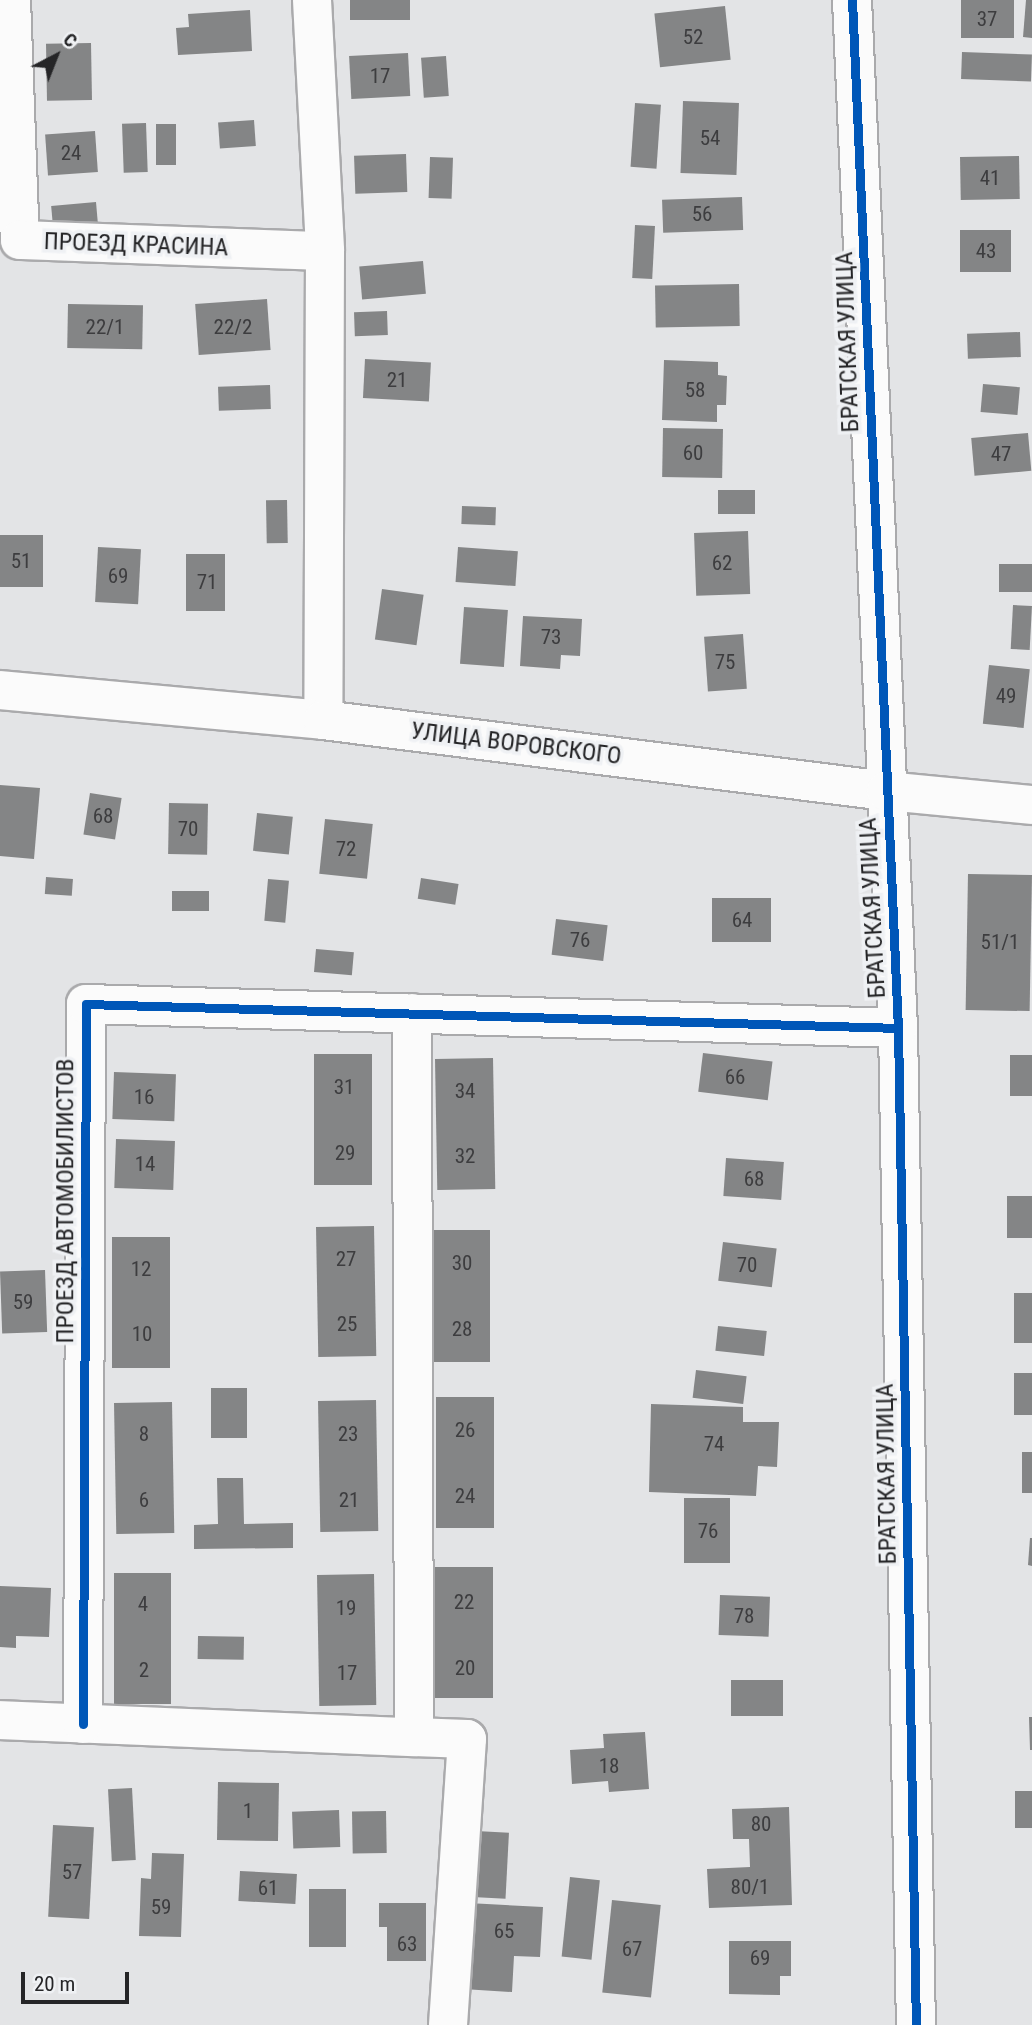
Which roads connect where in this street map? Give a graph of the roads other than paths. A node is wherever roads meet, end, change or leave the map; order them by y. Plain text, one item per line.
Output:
1 (12, 0) edge
2 (312, 0) edge
3 (852, 0) edge
4 (325, 251) junction
5 (0, 690) edge
6 (323, 720) junction
7 (886, 791) junction
8 (1032, 805) edge
9 (412, 1013) junction
10 (898, 1028) junction
11 (0, 1720) edge
12 (83, 1724) junction
13 (414, 1737) junction
14 (448, 2025) edge
15 (916, 2025) edge

1 - 4 street, ПРОЕЗД КРАСИНА
2 - 4 street
3 - 7 street, БРАТСКАЯ УЛИЦА
4 - 6 street
5 - 6 street, УЛИЦА ВОРОВСКОГО
6 - 7 street, УЛИЦА ВОРОВСКОГО
7 - 8 street, УЛИЦА ВОРОВСКОГО
7 - 10 street, БРАТСКАЯ УЛИЦА
9 - 10 street
9 - 12 street, ПРОЕЗД АВТОМОБИЛИСТОВ
9 - 13 street
10 - 15 street, БРАТСКАЯ УЛИЦА
11 - 12 street
12 - 13 street
13 - 14 street

